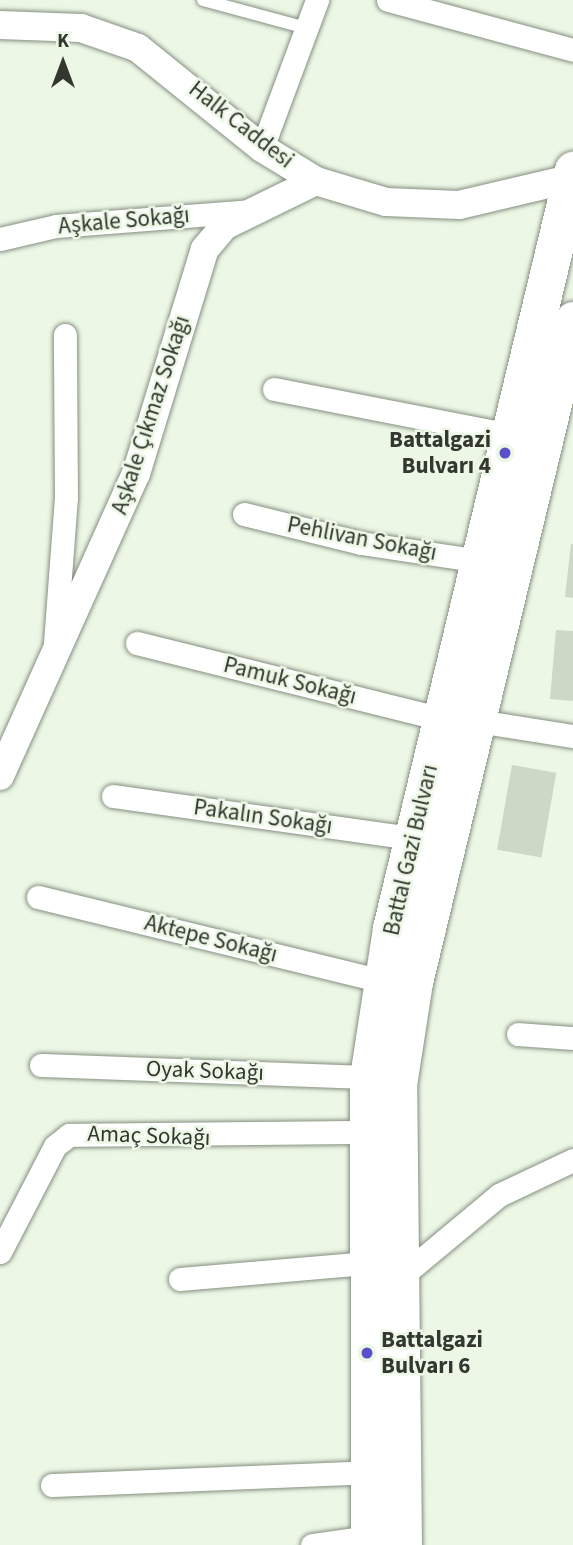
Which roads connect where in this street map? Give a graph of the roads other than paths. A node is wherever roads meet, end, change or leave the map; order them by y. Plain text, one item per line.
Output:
1 (203, 0) edge
2 (317, 0) edge
3 (388, 0) edge
4 (0, 25) edge
5 (306, 28) junction
6 (573, 50) edge
7 (262, 148) junction
8 (572, 176) edge
9 (316, 181) junction
10 (249, 211) junction
11 (0, 239) edge
12 (573, 320) edge
13 (65, 335) dead end
14 (565, 382) edge
15 (274, 389) dead end
16 (510, 435) junction
17 (244, 514) dead end
18 (480, 561) junction
19 (137, 643) dead end
20 (54, 662) junction
21 (459, 720) junction
22 (573, 736) edge
23 (0, 776) edge
24 (113, 796) dead end
25 (413, 838) junction
26 (38, 897) dead end
27 (383, 981) junction
28 (518, 1034) dead end
29 (573, 1038) edge
30 (41, 1065) dead end
31 (368, 1077) junction
32 (366, 1132) junction
33 (573, 1160) edge
34 (0, 1252) edge
35 (365, 1263) junction
36 (180, 1279) dead end
37 (397, 1280) junction
38 (369, 1472) junction
39 (52, 1485) dead end
40 (380, 1542) edge
41 (312, 1545) edge

1 - 5 lane
2 - 5 street
3 - 6 street
4 - 7 street, Halk Caddesi
5 - 7 street
7 - 9 street, Halk Caddesi
8 - 9 street, Halk Caddesi
8 - 16 main road, Battal Gazi Bulvarı
9 - 10 street, Aşkale Çıkmaz Sokağı
10 - 11 street, Aşkale Sokağı
10 - 20 street, Aşkale Çıkmaz Sokağı
12 - 14 main road, Battal Gazi Bulvarı
13 - 20 street
14 - 21 main road, Battal Gazi Bulvarı
15 - 16 street
16 - 18 main road, Battal Gazi Bulvarı
17 - 18 street, Pehlivan Sokağı
18 - 21 main road, Battal Gazi Bulvarı
19 - 21 street, Pamuk Sokağı
20 - 23 street, Aşkale Çıkmaz Sokağı
21 - 22 street, Pamuk Sokağı
21 - 25 main road, Battal Gazi Bulvarı
21 - 37 main road, Battal Gazi Bulvarı
24 - 25 street, Pakalın Sokağı
25 - 27 main road, Battal Gazi Bulvarı
26 - 27 street, Aktepe Sokağı
27 - 31 main road, Battal Gazi Bulvarı
28 - 29 street
30 - 31 street, Oyak Sokağı
31 - 32 main road, Battal Gazi Bulvarı
32 - 34 street, Amaç Sokağı
32 - 35 main road, Battal Gazi Bulvarı
33 - 37 street
35 - 36 street
35 - 38 main road, Battal Gazi Bulvarı
37 - 40 main road, Battal Gazi Bulvarı
38 - 39 street
38 - 40 main road, Battal Gazi Bulvarı
40 - 41 street

